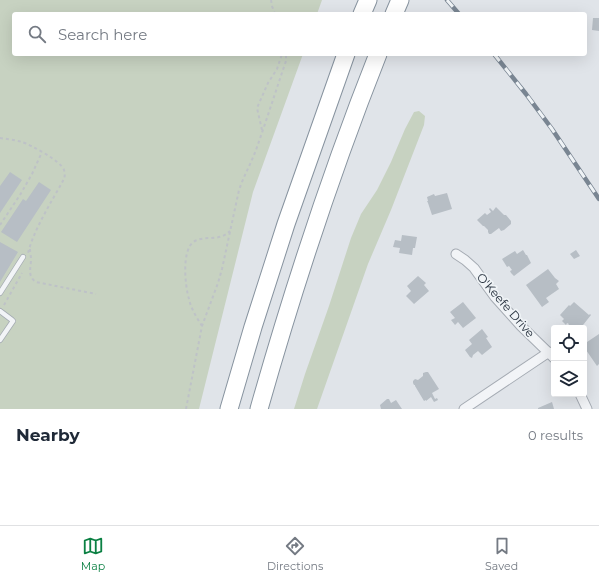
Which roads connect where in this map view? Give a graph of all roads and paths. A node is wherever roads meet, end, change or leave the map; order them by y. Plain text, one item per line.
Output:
1 (271, 0) edge
2 (368, 0) edge
3 (274, 12) edge
4 (363, 12) edge
5 (281, 56) edge
6 (286, 56) edge
7 (345, 56) edge
8 (377, 56) edge
9 (262, 134) junction
10 (0, 138) edge
11 (42, 152) junction
12 (0, 225) edge
13 (230, 230) junction
14 (29, 248) junction
15 (28, 254) dead end
16 (456, 254) dead end
17 (23, 257) dead end
18 (24, 270) dead end
19 (0, 293) edge
20 (96, 294) dead end
21 (0, 310) edge
22 (202, 326) junction
23 (0, 340) edge
24 (551, 355) edge
25 (581, 397) edge
26 (186, 409) edge
27 (229, 409) edge
28 (259, 409) edge
29 (464, 409) edge
30 (587, 409) edge

1 - 3 path
2 - 4 highway
5 - 9 path
6 - 9 path
7 - 27 highway
8 - 28 highway
9 - 13 path
10 - 11 path
11 - 12 path
11 - 14 path
13 - 22 path
13 - 22 path
14 - 15 path
14 - 20 path
16 - 24 street, O'Keefe Drive
17 - 19 lane
18 - 21 path
21 - 23 lane
22 - 26 path
24 - 29 street
25 - 30 street

